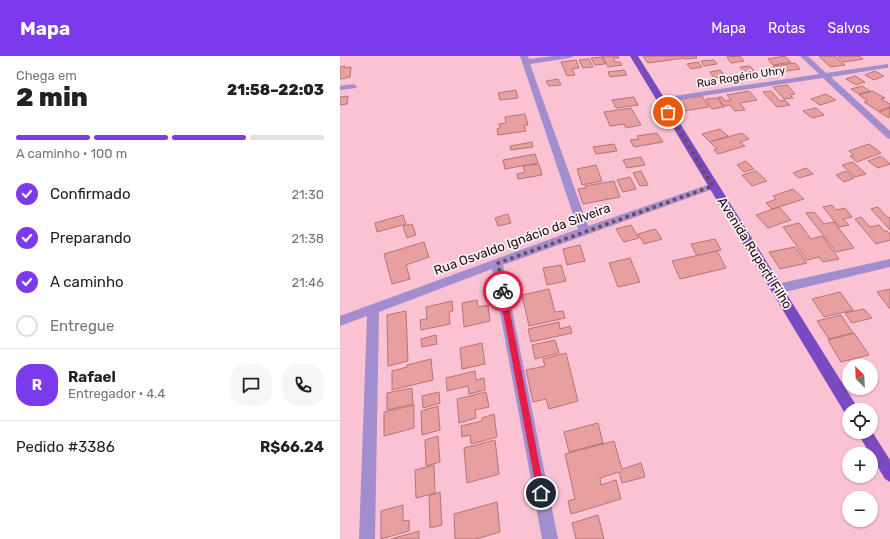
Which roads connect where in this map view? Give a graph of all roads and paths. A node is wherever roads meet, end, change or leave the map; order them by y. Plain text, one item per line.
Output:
1 (570, 56) edge
2 (634, 56) edge
3 (804, 56) edge
4 (525, 59) edge
5 (885, 66) dead end
6 (824, 75) junction
7 (354, 86) dead end
8 (340, 88) edge
9 (661, 100) junction
10 (890, 136) edge
11 (713, 186) junction
12 (584, 231) junction
13 (498, 263) junction
14 (890, 263) edge
15 (777, 289) junction
16 (373, 309) junction
17 (340, 321) edge
18 (847, 403) edge
19 (868, 439) edge
20 (890, 474) edge
21 (367, 539) edge
22 (550, 539) edge

1 - 4 street
2 - 9 main road, Avenida Ruperti Filho
3 - 6 street
4 - 12 street
5 - 6 street, Rua Rogério Uhry
6 - 9 street, Rua Rogério Uhry
6 - 10 street
7 - 8 street
9 - 11 main road, Avenida Ruperti Filho
11 - 12 street, Rua Osvaldo Ignácio da Silveira
11 - 15 main road, Avenida Ruperti Filho
12 - 13 street, Rua Osvaldo Ignácio da Silveira
13 - 16 street, Rua Osvaldo Ignácio da Silveira
13 - 22 street
14 - 15 street
15 - 18 main road, Avenida Ruperti Filho
16 - 17 street, Rua Osvaldo Ignácio da Silveira
16 - 21 street
19 - 20 main road

